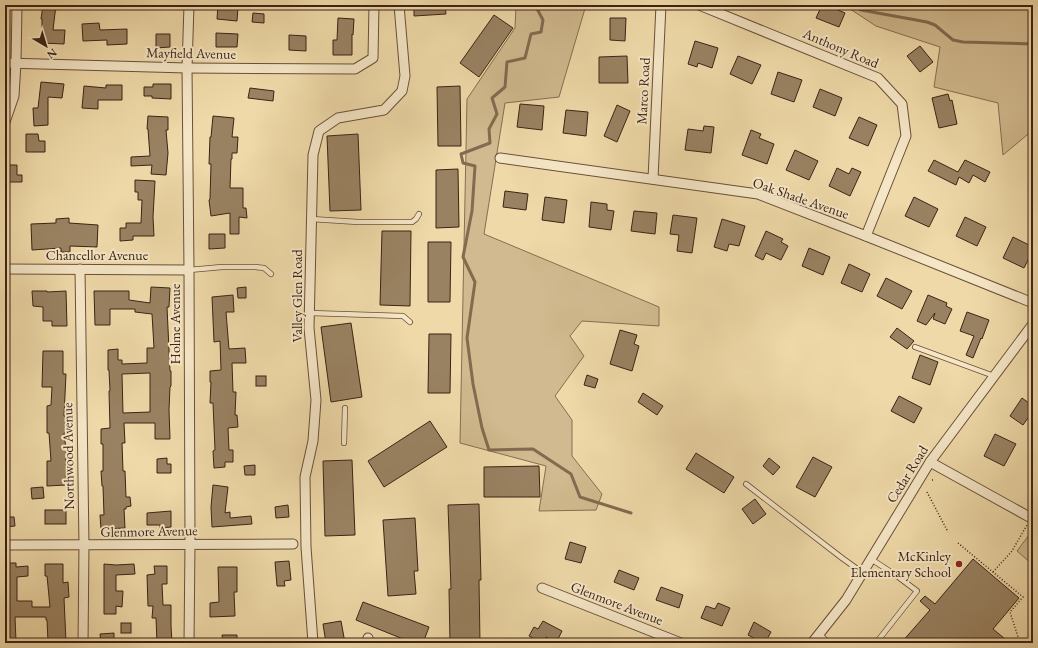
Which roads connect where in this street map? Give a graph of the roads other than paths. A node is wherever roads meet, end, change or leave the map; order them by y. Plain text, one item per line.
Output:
1 (17, 5) edge
2 (189, 5) edge
3 (374, 5) edge
4 (399, 5) edge
5 (661, 5) edge
6 (699, 5) edge
7 (5, 63) edge
8 (16, 63) junction
9 (187, 68) junction
10 (5, 122) edge
11 (500, 158) dead end
12 (653, 179) junction
13 (418, 214) dead end
14 (311, 219) junction
15 (866, 236) junction
16 (5, 269) edge
17 (80, 269) junction
18 (189, 270) junction
19 (271, 274) dead end
20 (1033, 303) edge
21 (310, 313) junction
22 (410, 322) dead end
23 (1033, 324) edge
24 (915, 347) dead end
25 (994, 376) junction
26 (345, 408) dead end
27 (344, 443) dead end
28 (930, 462) junction
29 (746, 484) dead end
30 (1030, 522) edge
31 (190, 544) junction
32 (293, 544) dead end
33 (5, 545) edge
34 (84, 545) junction
35 (871, 559) junction
36 (863, 573) junction
37 (542, 588) dead end
38 (819, 634) junction
39 (83, 643) edge
40 (189, 643) edge
41 (313, 643) edge
42 (681, 643) edge
43 (812, 643) edge
44 (829, 643) edge
45 (876, 643) edge

1 - 8 street
2 - 9 street, Holme Avenue
3 - 9 street, Mayfield Avenue
4 - 14 street, Valley Glen Road
5 - 12 street, Marco Road
6 - 15 street, Anthony Road
7 - 8 street, Mayfield Avenue
8 - 9 street, Mayfield Avenue
8 - 10 street
9 - 18 street, Holme Avenue
11 - 12 street, Oak Shade Avenue
12 - 15 street, Oak Shade Avenue
13 - 14 lane
14 - 21 street, Valley Glen Road
15 - 20 street, Oak Shade Avenue
16 - 17 street, Chancellor Avenue
17 - 18 street, Chancellor Avenue
17 - 34 street, Northwood Avenue
18 - 19 lane
18 - 31 street, Holme Avenue
21 - 22 lane
21 - 41 street, Valley Glen Road
23 - 25 street, Cedar Road
24 - 25 lane
25 - 28 street, Cedar Road
26 - 27 lane
28 - 30 street
28 - 35 street, Cedar Road
29 - 36 lane
31 - 32 street, Glenmore Avenue
31 - 34 street, Glenmore Avenue
31 - 40 street, Holme Avenue
33 - 34 street, Glenmore Avenue
34 - 39 street, Northwood Avenue
35 - 36 street, Cedar Road
35 - 45 lane
36 - 38 street, Cedar Road
37 - 42 street, Glenmore Avenue
38 - 43 street, Cedar Road
38 - 44 lane

